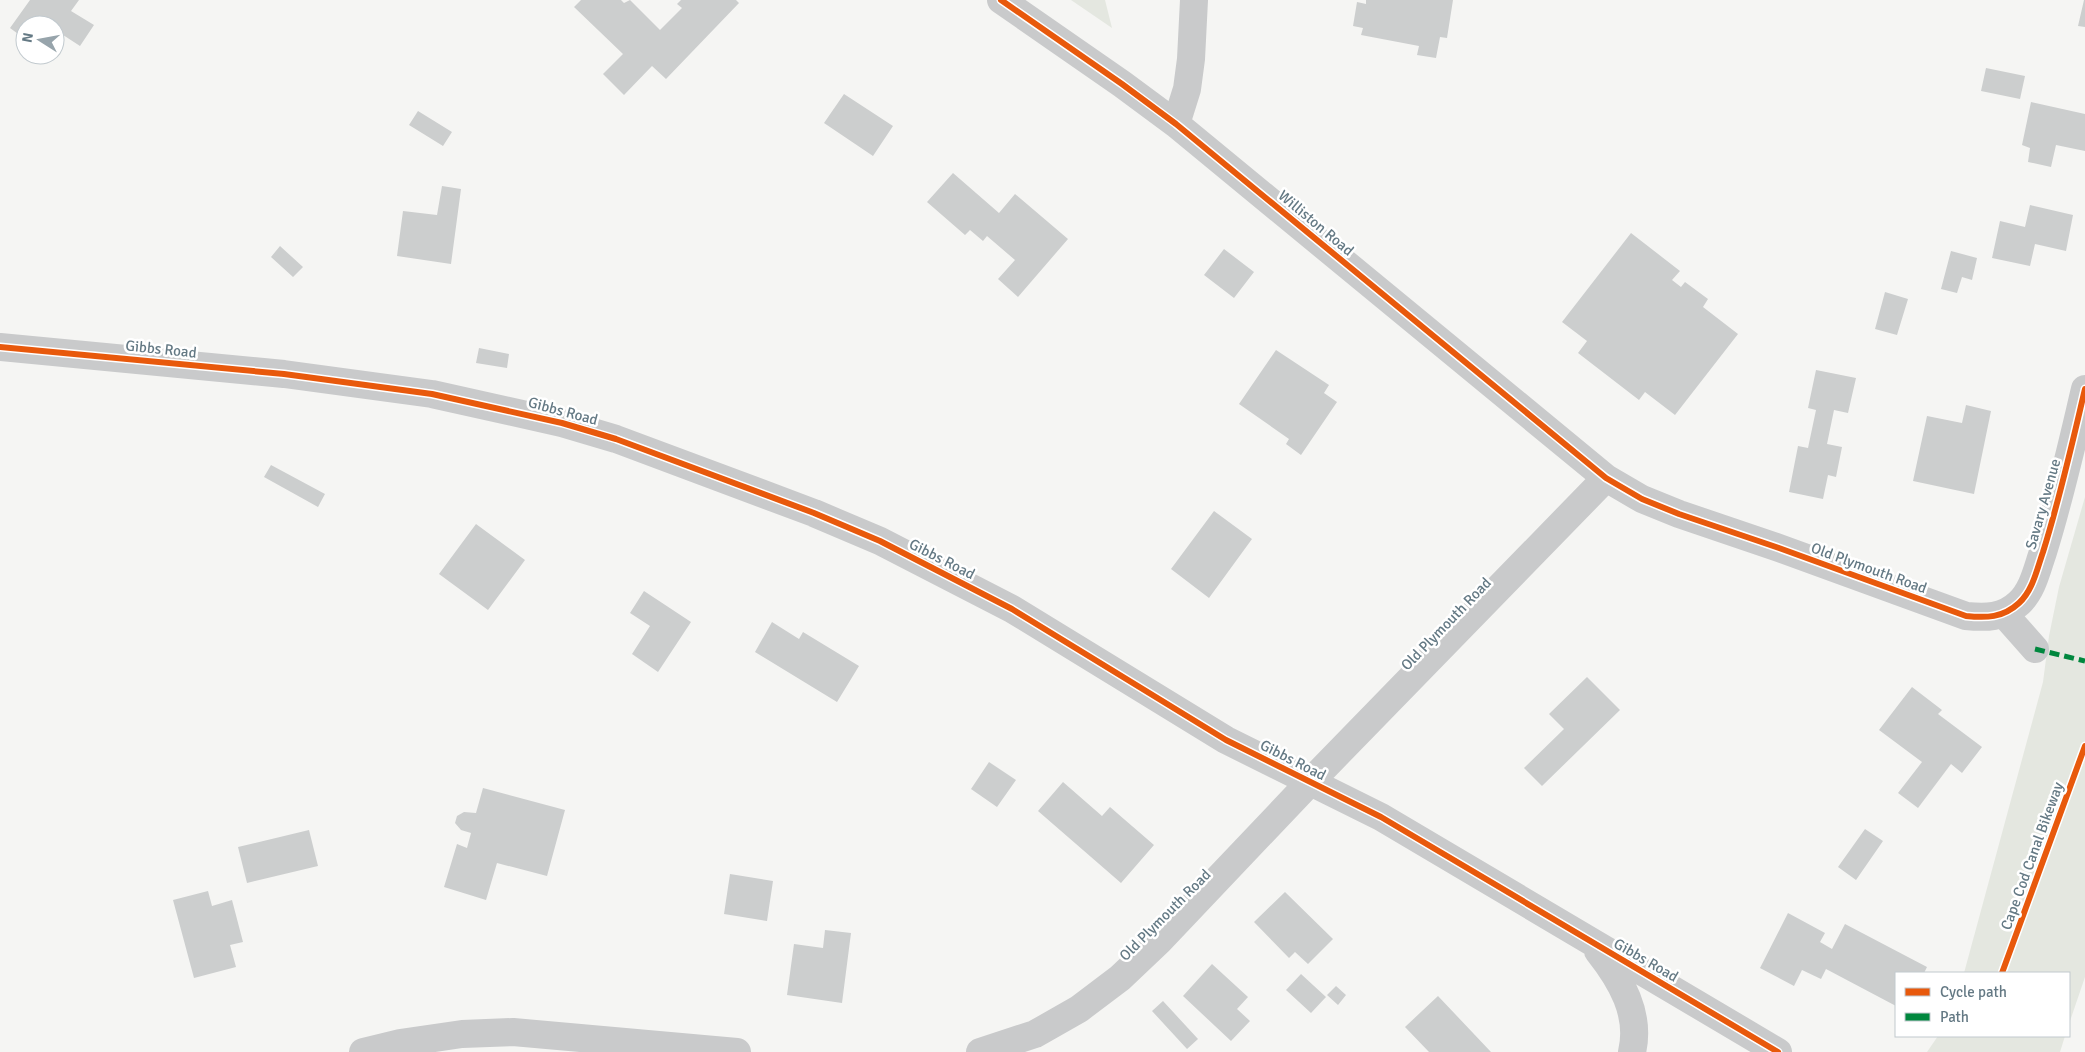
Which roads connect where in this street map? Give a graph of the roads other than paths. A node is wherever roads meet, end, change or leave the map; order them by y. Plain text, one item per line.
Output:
1 (1001, 0) edge
2 (1194, 0) edge
3 (1176, 124) junction
4 (0, 347) edge
5 (2085, 389) edge
6 (1606, 478) junction
7 (2004, 614) junction
8 (2035, 650) dead end
9 (1309, 783) junction
10 (1591, 942) junction
11 (580, 1045) edge
12 (363, 1052) edge
13 (737, 1052) edge
14 (980, 1052) edge
15 (1632, 1052) edge
16 (1778, 1052) edge

1 - 3 street, Williston Road
2 - 3 street
3 - 6 street, Williston Road
4 - 9 street, Gibbs Road
5 - 7 street, Savary Avenue
6 - 7 street, Old Plymouth Road
6 - 9 street, Old Plymouth Road
7 - 8 street
9 - 10 street, Gibbs Road
9 - 14 street, Old Plymouth Road
10 - 15 street
10 - 16 street, Gibbs Road
11 - 12 street
11 - 13 street

